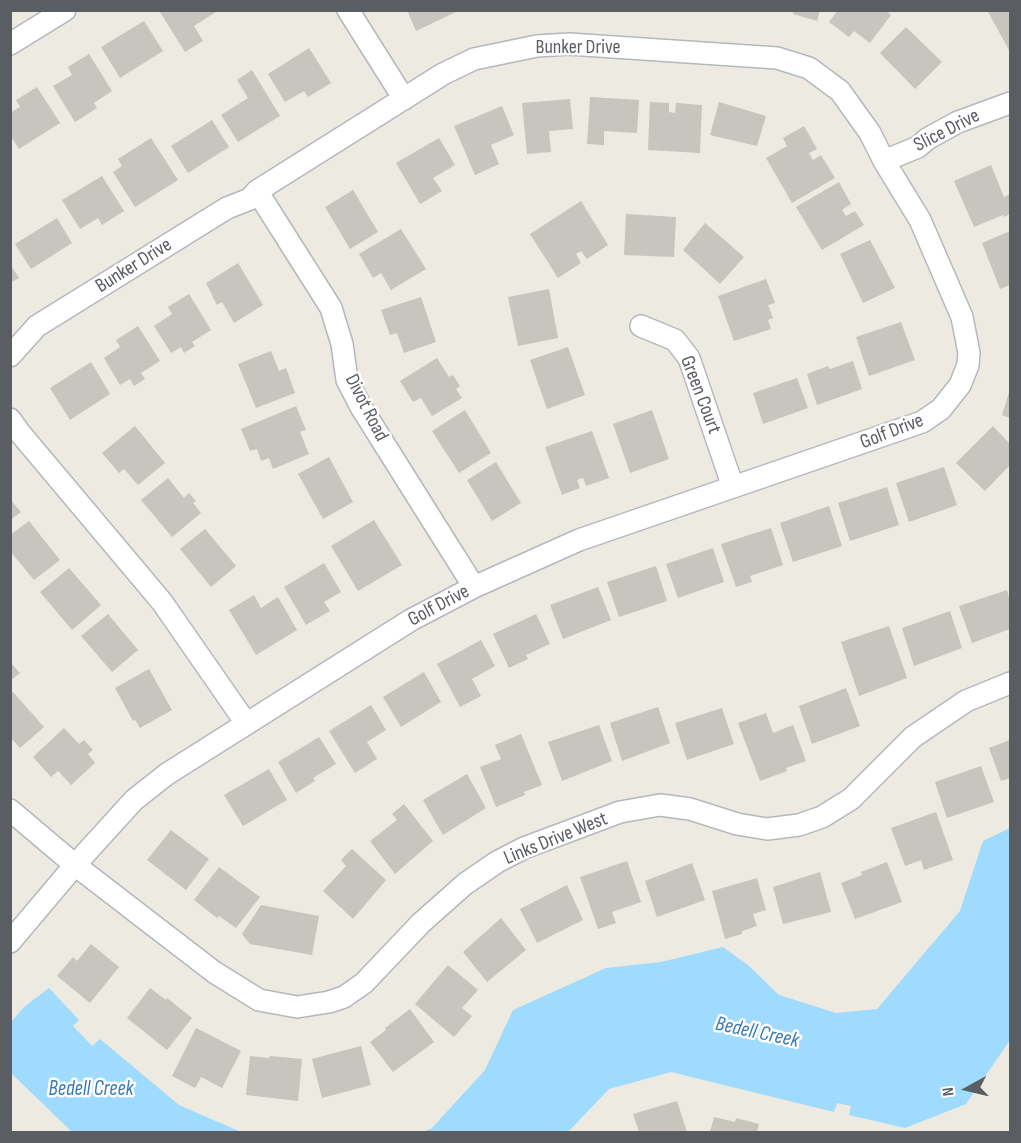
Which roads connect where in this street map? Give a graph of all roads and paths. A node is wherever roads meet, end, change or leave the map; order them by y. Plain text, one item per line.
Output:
1 (65, 10) edge
2 (348, 10) edge
3 (10, 44) edge
4 (404, 99) junction
5 (1011, 103) edge
6 (884, 161) junction
7 (257, 191) junction
8 (641, 326) dead end
9 (10, 356) edge
10 (947, 402) joint
11 (10, 419) edge
12 (733, 487) junction
13 (474, 587) junction
14 (1011, 683) edge
15 (246, 723) junction
16 (10, 810) edge
17 (75, 865) junction
18 (10, 942) edge

1 - 3 street
2 - 4 street
4 - 6 street, Bunker Drive
4 - 7 street, Bunker Drive
5 - 6 street, Slice Drive
6 - 10 street, Bunker Drive
7 - 9 street, Bunker Drive
7 - 13 street, Divot Road
8 - 12 street, Green Court
10 - 12 street, Golf Drive
11 - 15 street
12 - 13 street, Golf Drive
13 - 15 street, Golf Drive
14 - 17 street, Links Drive West
15 - 17 street, Golf Drive
16 - 17 street, Links Drive West
17 - 18 street, Golf Drive

